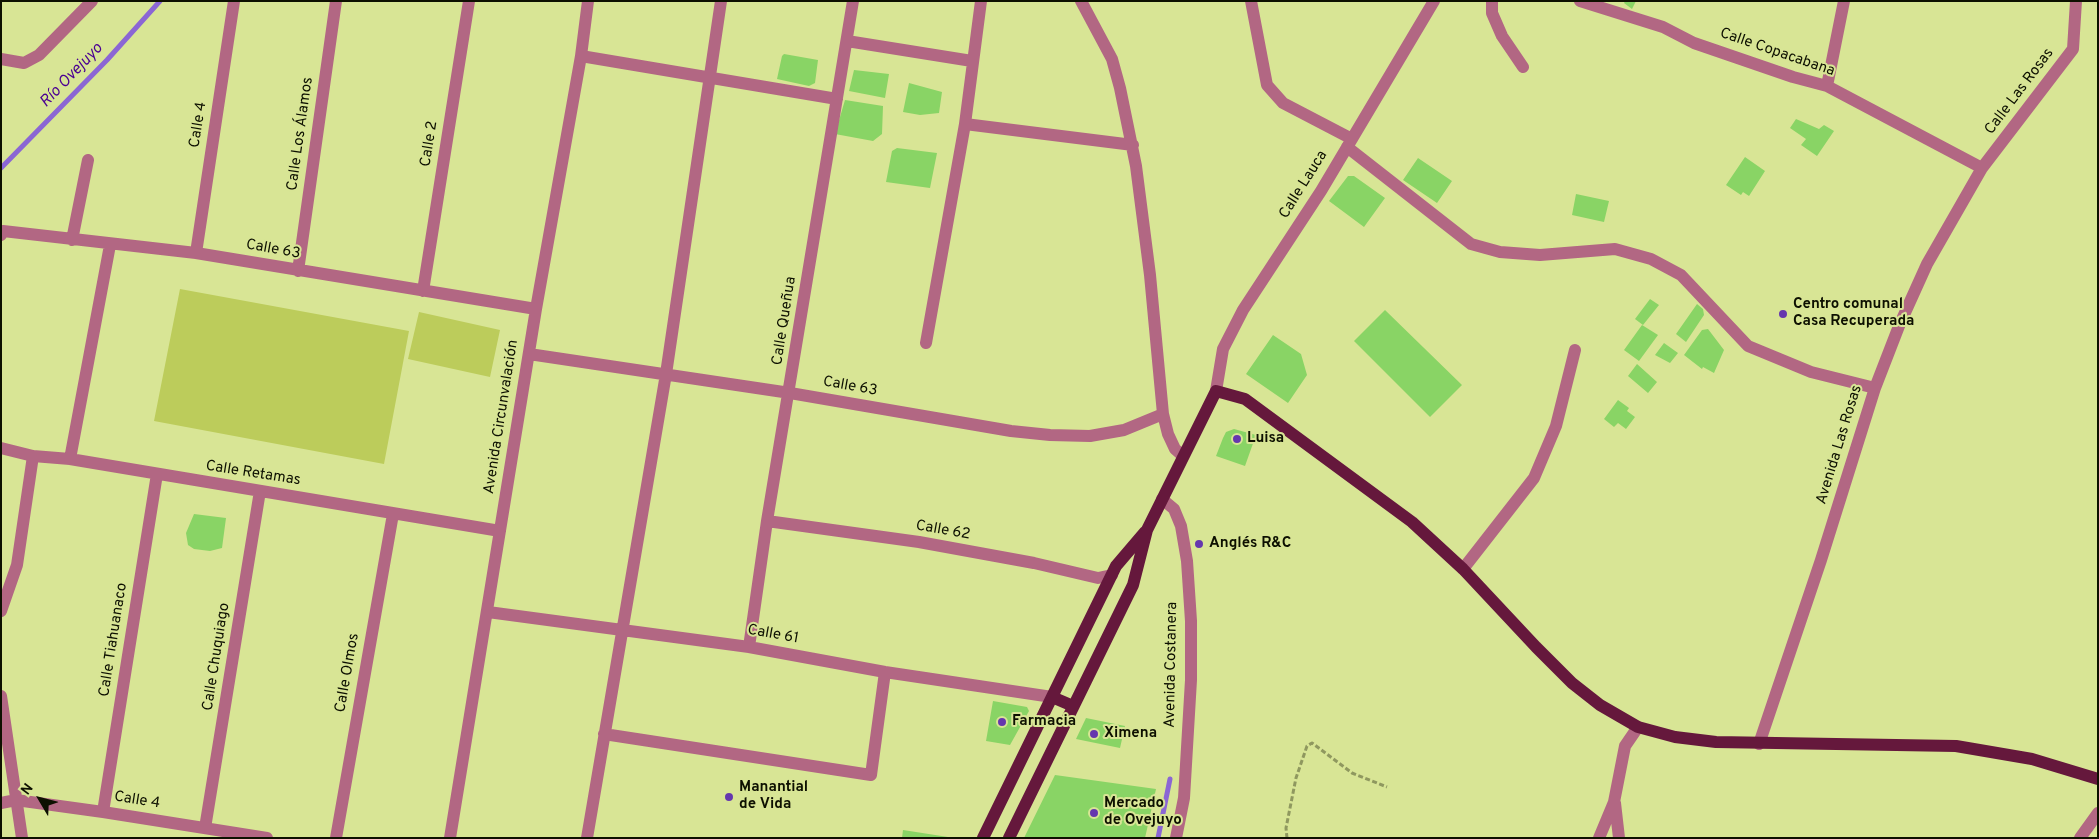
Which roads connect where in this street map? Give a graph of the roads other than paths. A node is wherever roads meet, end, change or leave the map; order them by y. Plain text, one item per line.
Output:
1 (92, 1) edge
2 (234, 1) edge
3 (336, 1) edge
4 (469, 1) edge
5 (588, 1) edge
6 (721, 1) edge
7 (852, 1) edge
8 (981, 1) edge
9 (1081, 1) edge
10 (1251, 1) edge
11 (1434, 1) edge
12 (1492, 1) edge
13 (1580, 1) edge
14 (1844, 1) edge
15 (2076, 1) edge
16 (847, 41) junction
17 (581, 56) junction
18 (1, 59) edge
19 (972, 61) junction
20 (1523, 67) dead end
21 (710, 77) junction
22 (1827, 86) junction
23 (838, 99) junction
24 (965, 124) junction
25 (1350, 143) junction
26 (1133, 145) junction
27 (88, 160) dead end
28 (1982, 168) junction
29 (2, 233) edge
30 (72, 240) junction
31 (110, 245) junction
32 (196, 253) junction
33 (298, 271) junction
34 (423, 292) junction
35 (536, 309) junction
36 (926, 343) dead end
37 (1575, 350) dead end
38 (528, 354) junction
39 (666, 374) junction
40 (1875, 388) junction
41 (1216, 391) junction
42 (790, 393) junction
43 (1162, 414) junction
44 (1, 448) edge
45 (33, 456) junction
46 (1182, 456) junction
47 (70, 458) junction
48 (157, 474) junction
49 (260, 491) junction
50 (1162, 499) junction
51 (393, 514) junction
52 (767, 521) junction
53 (1147, 530) junction
54 (500, 531) junction
55 (1463, 569) junction
56 (1112, 575) junction
57 (1133, 585) junction
58 (1, 611) edge
59 (488, 612) junction
60 (622, 629) junction
61 (749, 647) junction
62 (885, 672) junction
63 (1, 696) edge
64 (1052, 697) junction
65 (1073, 706) junction
66 (1638, 727) junction
67 (604, 734) junction
68 (1759, 744) junction
69 (2098, 779) edge
70 (16, 800) junction
71 (1614, 802) junction
72 (1, 803) edge
73 (103, 812) junction
74 (2098, 814) edge
75 (205, 828) junction
76 (22, 838) edge
77 (267, 838) edge
78 (336, 838) edge
79 (450, 838) edge
80 (587, 838) edge
81 (983, 838) edge
82 (1009, 838) edge
83 (1176, 838) edge
84 (1599, 838) edge
85 (1619, 838) edge
86 (2080, 838) edge

1 - 18 street
2 - 32 street, Calle 4
3 - 33 street, Calle Los Álamos
4 - 34 street, Calle 2
5 - 17 street, Avenida Circunvalación
6 - 21 street
7 - 16 street, Calle Queñua
8 - 19 street
9 - 26 street
10 - 25 street
11 - 25 street, Calle Lauca
12 - 20 street
13 - 22 street, Calle Copacabana
14 - 22 street
15 - 28 street, Calle Las Rosas
16 - 19 street
16 - 23 street, Calle Queñua
17 - 21 street
17 - 35 street, Avenida Circunvalación
19 - 24 street
21 - 23 street
21 - 39 street
22 - 28 street, Calle Copacabana
23 - 42 street, Calle Queñua
24 - 26 street
24 - 36 street
25 - 40 street
25 - 41 street, Calle Lauca
26 - 43 street
27 - 30 street
28 - 40 street, Avenida Las Rosas
29 - 30 street, Calle 63
30 - 31 street, Calle 63
31 - 32 street, Calle 63
31 - 47 street
32 - 33 street, Calle 63
33 - 34 street, Calle 63
34 - 35 street, Calle 63
35 - 38 street, Avenida Circunvalación
37 - 55 street
38 - 39 street, Calle 63
38 - 54 street, Avenida Circunvalación
39 - 42 street, Calle 63
39 - 60 street
40 - 68 street, Avenida Las Rosas
41 - 46 main road
41 - 55 main road
42 - 43 street, Calle 63
42 - 52 street, Calle Queñua
43 - 46 street
44 - 45 street, Calle Retamas
45 - 47 street, Calle Retamas
45 - 58 street
46 - 50 main road
47 - 48 street, Calle Retamas
48 - 49 street, Calle Retamas
48 - 73 street, Calle Tiahuanaco
49 - 51 street, Calle Retamas
49 - 75 street, Calle Chuquiago
50 - 53 main road
50 - 83 street, Avenida Costanera
51 - 54 street, Calle Retamas
51 - 78 street, Calle Olmos
52 - 56 street, Calle 62
52 - 61 street, Calle Queñua
53 - 56 main road
53 - 57 main road
54 - 59 street, Avenida Circunvalación
55 - 66 main road
56 - 57 main road
56 - 64 main road
57 - 65 main road
59 - 60 street, Calle 61
59 - 79 street, Avenida Circunvalación
60 - 61 street, Calle 61
60 - 67 street
61 - 62 street, Calle 61
62 - 64 street, Calle 61
62 - 67 street
63 - 70 street
64 - 65 main road
64 - 81 main road
65 - 82 main road
66 - 68 main road
66 - 71 street
67 - 80 street
68 - 69 main road
70 - 72 street, Calle 4
70 - 73 street, Calle 4
70 - 76 street
71 - 84 street
71 - 85 street
73 - 75 street, Calle 4
74 - 86 street
75 - 77 street, Calle 4

